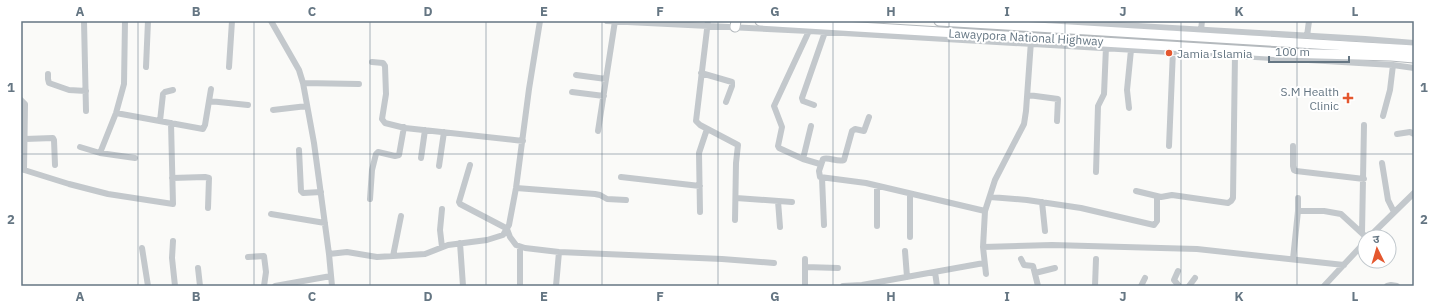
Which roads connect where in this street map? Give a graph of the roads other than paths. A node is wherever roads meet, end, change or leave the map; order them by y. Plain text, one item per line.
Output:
1 (84, 21) edge
2 (125, 21) edge
3 (148, 21) edge
4 (232, 21) edge
5 (271, 21) edge
6 (540, 21) edge
7 (607, 21) edge
8 (615, 21) edge
9 (760, 21) edge
10 (939, 21) edge
11 (1051, 21) edge
12 (1202, 21) edge
13 (1309, 21) edge
14 (1115, 23) edge
15 (708, 24) edge
16 (736, 24) edge
17 (843, 24) edge
18 (1201, 30) junction
19 (809, 31) junction
20 (825, 32) junction
21 (1307, 36) junction
22 (1031, 41) junction
23 (1414, 43) edge
24 (1106, 45) junction
25 (1173, 49) junction
26 (1131, 50) junction
27 (1414, 50) edge
28 (1235, 53) junction
29 (1414, 58) edge
30 (372, 62) dead end
31 (1393, 65) junction
32 (146, 67) dead end
33 (228, 67) dead end
34 (1414, 68) edge
35 (701, 73) junction
36 (48, 74) dead end
37 (576, 75) dead end
38 (606, 79) junction
39 (303, 83) junction
40 (359, 84) dead end
41 (210, 89) dead end
42 (173, 90) dead end
43 (86, 91) junction
44 (572, 92) dead end
45 (1028, 95) junction
46 (604, 96) junction
47 (21, 100) edge
48 (209, 101) junction
49 (726, 102) dead end
50 (248, 105) dead end
51 (814, 105) dead end
52 (308, 106) junction
53 (1130, 108) dead end
54 (274, 110) dead end
55 (86, 111) dead end
56 (116, 113) junction
57 (1383, 116) dead end
58 (869, 117) dead end
59 (160, 121) junction
60 (1057, 121) dead end
61 (171, 123) junction
62 (811, 126) dead end
63 (1364, 126) dead end
64 (404, 128) junction
65 (707, 129) junction
66 (425, 130) junction
67 (598, 131) dead end
68 (444, 132) junction
69 (1397, 134) dead end
70 (1414, 134) edge
71 (25, 139) junction
72 (523, 141) junction
73 (1169, 146) dead end
74 (1293, 146) dead end
75 (80, 147) dead end
76 (299, 150) dead end
77 (100, 153) junction
78 (135, 158) dead end
79 (421, 158) dead end
80 (802, 159) junction
81 (1382, 163) dead end
82 (55, 164) dead end
83 (820, 164) junction
84 (439, 166) dead end
85 (470, 166) dead end
86 (23, 169) edge
87 (1096, 172) dead end
88 (621, 177) dead end
89 (172, 178) junction
90 (822, 178) junction
91 (1364, 179) junction
92 (700, 186) junction
93 (877, 186) junction
94 (516, 188) junction
95 (1136, 190) dead end
96 (321, 192) junction
97 (1414, 193) edge
98 (910, 194) junction
99 (1157, 196) junction
100 (990, 197) junction
101 (736, 198) junction
102 (1298, 198) dead end
103 (370, 199) dead end
104 (626, 200) dead end
105 (778, 201) junction
106 (792, 202) dead end
107 (1042, 202) junction
108 (208, 208) dead end
109 (442, 209) dead end
110 (985, 211) junction
111 (1298, 211) junction
112 (700, 212) dead end
113 (1394, 212) junction
114 (271, 214) dead end
115 (401, 216) dead end
116 (735, 220) dead end
117 (325, 223) junction
118 (824, 225) dead end
119 (877, 226) dead end
120 (780, 227) dead end
121 (507, 229) junction
122 (1357, 229) edge
123 (1364, 229) edge
124 (1377, 229) edge
125 (1045, 231) dead end
126 (910, 237) dead end
127 (173, 241) dead end
128 (460, 244) junction
129 (520, 246) junction
130 (442, 247) junction
131 (983, 247) junction
132 (142, 248) dead end
133 (905, 251) dead end
134 (1357, 251) edge
135 (559, 252) junction
136 (329, 254) junction
137 (393, 256) junction
138 (248, 257) dead end
139 (805, 259) dead end
140 (1021, 259) dead end
141 (1096, 259) dead end
142 (1293, 259) junction
143 (774, 263) dead end
144 (984, 263) junction
145 (1344, 265) junction
146 (805, 267) junction
147 (198, 268) dead end
148 (838, 268) dead end
149 (1055, 268) dead end
150 (1178, 271) dead end
151 (935, 272) junction
152 (1035, 273) junction
153 (986, 274) dead end
154 (331, 276) junction
155 (907, 277) junction
156 (1146, 278) dead end
157 (1195, 278) dead end
158 (148, 286) edge
159 (175, 286) edge
160 (200, 286) edge
161 (264, 286) edge
162 (275, 286) edge
163 (332, 286) edge
164 (463, 286) edge
165 (520, 286) edge
166 (556, 286) edge
167 (805, 286) edge
168 (843, 286) edge
169 (937, 286) edge
170 (1038, 286) edge
171 (1095, 286) edge
172 (1141, 286) edge
173 (1179, 286) edge
174 (1188, 286) edge
175 (1324, 286) edge
176 (1387, 286) edge
177 (1397, 286) edge

1 - 43 street
2 - 56 street
3 - 32 street
4 - 33 street
5 - 39 street
6 - 72 street
7 - 8 street
8 - 15 street
8 - 38 street
9 - 17 highway, Lawaypora National Highway
10 - 27 highway
11 - 14 street
12 - 18 street
13 - 21 street
14 - 18 street
15 - 16 street
15 - 35 street
16 - 19 street
17 - 22 highway, Lawaypora National Highway
18 - 21 street
19 - 20 street
19 - 80 street
20 - 22 street
20 - 51 street
21 - 23 street
22 - 24 highway, Lawaypora National Highway
22 - 45 street
24 - 25 highway, Lawaypora National Highway
24 - 26 street
24 - 87 street
25 - 26 street
25 - 28 highway, Lawaypora National Highway
25 - 73 street
26 - 53 street
28 - 29 highway, Lawaypora National Highway
28 - 31 street
28 - 99 street
30 - 64 street
31 - 34 street
31 - 57 street
35 - 49 street
35 - 65 street
36 - 43 street
37 - 38 street
38 - 46 street
39 - 40 street
39 - 52 street
41 - 48 street
42 - 59 street
43 - 55 street
44 - 46 street
45 - 60 street
45 - 100 street
46 - 67 street
47 - 71 street
48 - 50 street
48 - 61 street
52 - 54 street
52 - 96 street
56 - 59 street
56 - 77 street
58 - 83 street
59 - 61 street
61 - 89 street
62 - 80 street
63 - 91 street
64 - 66 street
64 - 103 street
65 - 92 street
65 - 101 street
66 - 68 street
66 - 79 street
68 - 72 street
68 - 84 street
69 - 70 street
71 - 82 street
71 - 86 street
72 - 94 street
74 - 91 street
75 - 77 street
76 - 96 street
77 - 78 street
80 - 83 street
81 - 113 street
83 - 90 street
85 - 121 street
86 - 89 street
88 - 92 street
89 - 108 street
90 - 93 street
90 - 118 street
91 - 123 street
92 - 112 street
93 - 98 street
93 - 119 street
94 - 104 street
94 - 121 street
95 - 99 street
96 - 117 street
97 - 113 street
98 - 110 street
98 - 126 street
99 - 107 street
100 - 107 street
100 - 110 street
101 - 105 street
101 - 116 street
102 - 111 street
105 - 106 street
105 - 120 street
107 - 125 street
109 - 130 street
110 - 131 street
111 - 122 street
111 - 142 street
113 - 124 street
114 - 117 street
115 - 137 street
117 - 136 street
121 - 128 street
121 - 129 street
127 - 159 street
128 - 130 street
128 - 164 street
129 - 135 street
129 - 165 street
130 - 137 street
131 - 142 street
131 - 144 street
132 - 158 street
133 - 155 street
134 - 145 street
135 - 143 street
135 - 166 street
136 - 137 street
136 - 154 street
138 - 161 street
139 - 146 street
140 - 152 street
141 - 171 street
142 - 145 street
144 - 151 street
144 - 153 street
145 - 175 street
146 - 148 street
146 - 167 street
147 - 160 street
149 - 152 street
150 - 173 street
151 - 155 street
151 - 169 street
152 - 170 street
154 - 162 street
154 - 163 street
155 - 168 street
156 - 172 street
157 - 174 street
176 - 177 street

